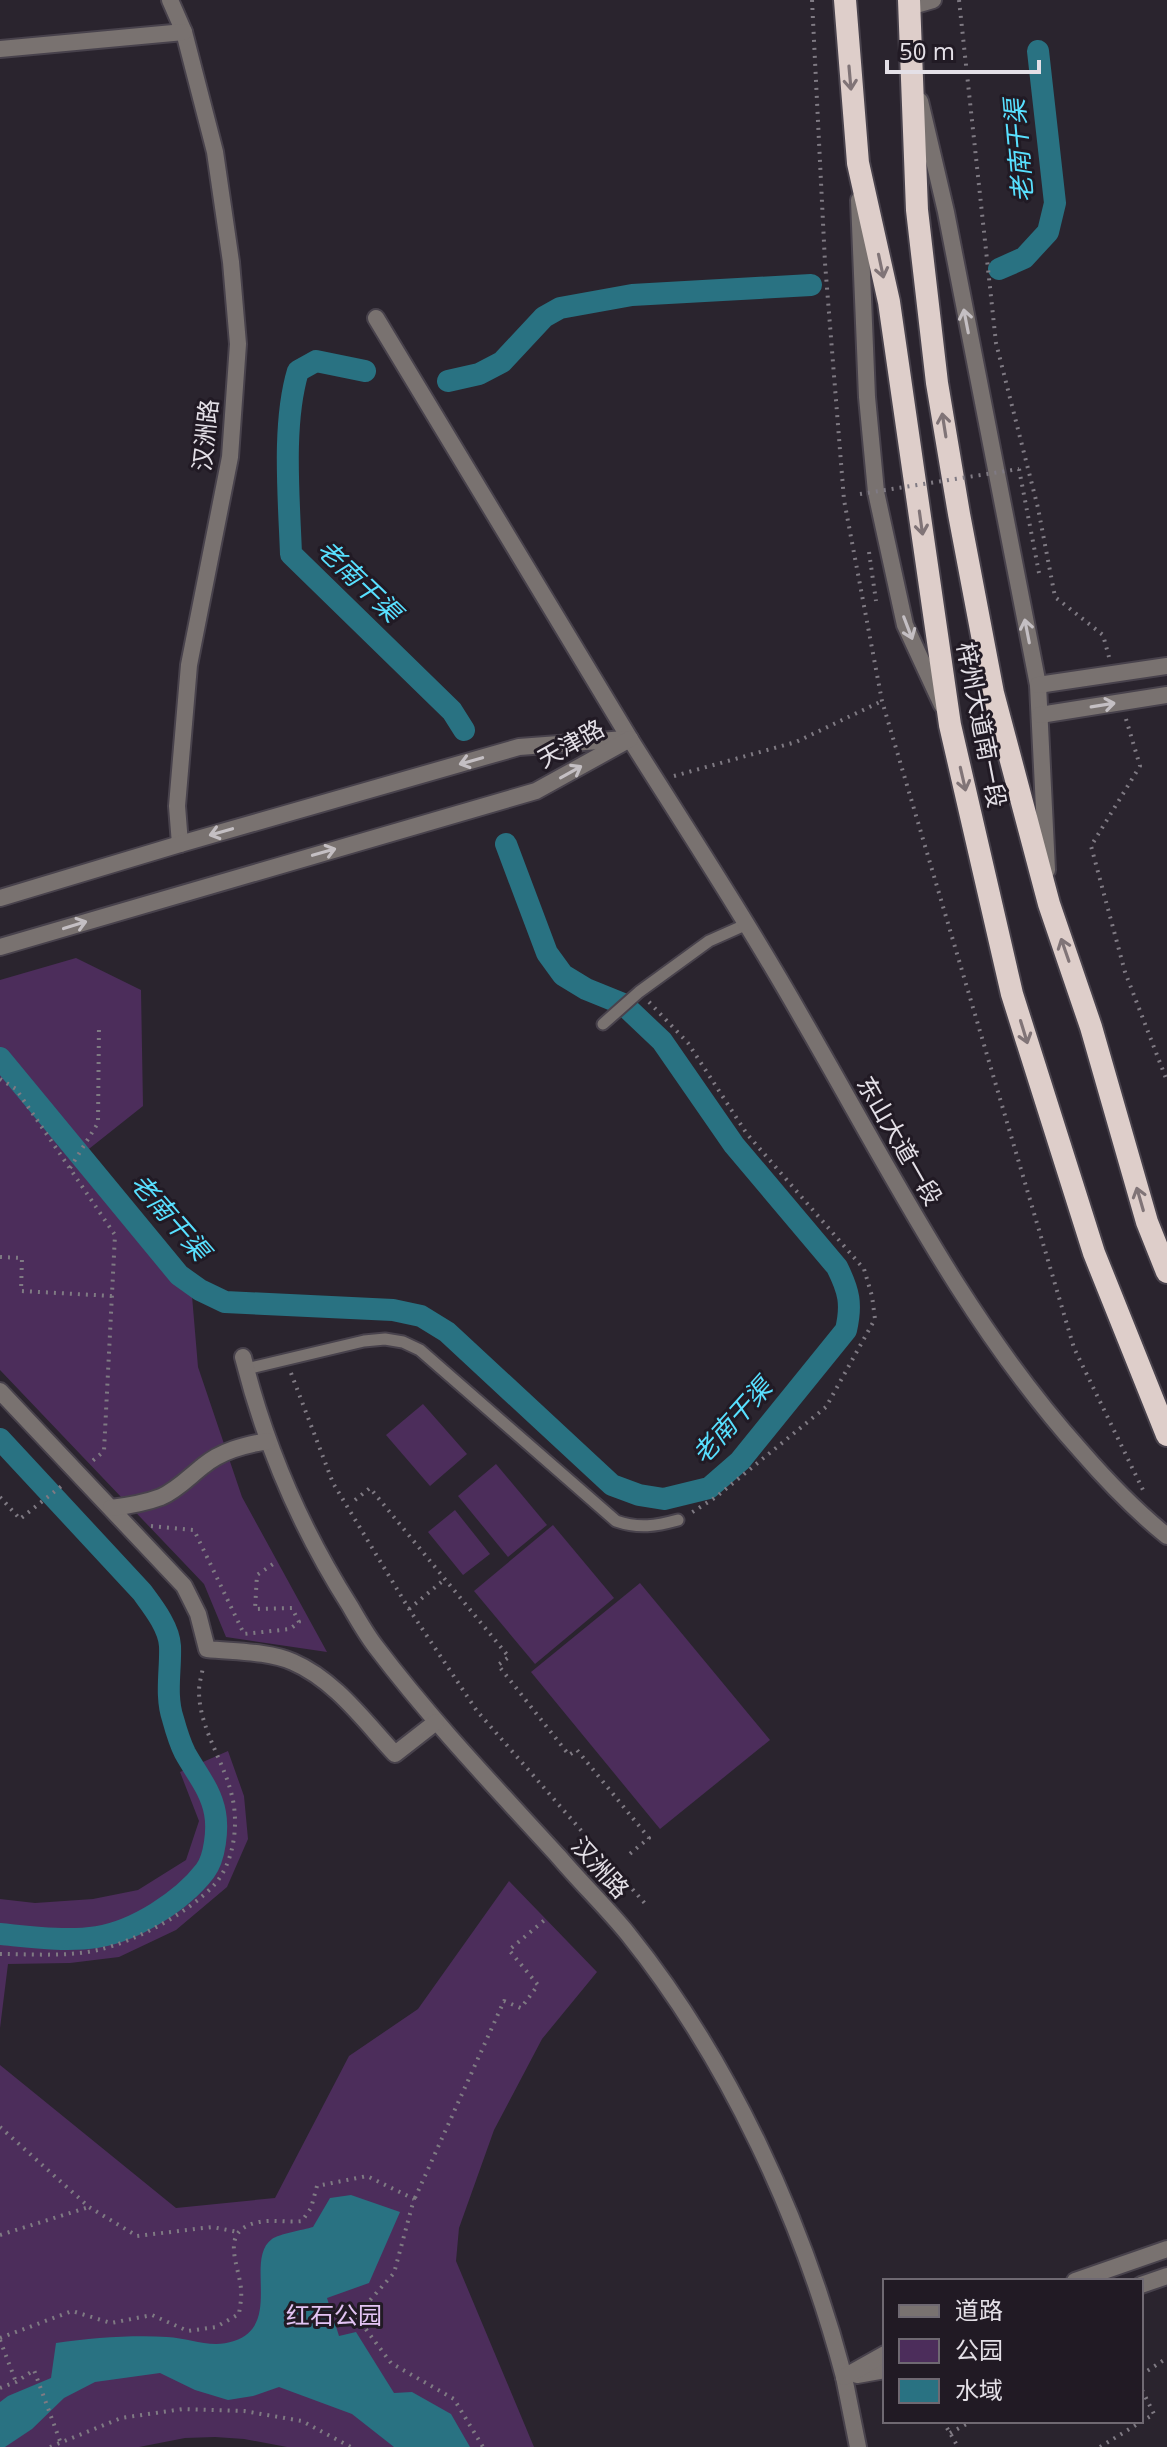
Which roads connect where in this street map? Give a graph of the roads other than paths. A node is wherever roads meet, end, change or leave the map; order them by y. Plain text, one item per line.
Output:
1 (170, 0) edge
2 (845, 0) edge
3 (933, 0) edge
4 (909, 4) edge
5 (184, 32) junction
6 (0, 49) edge
7 (911, 64) junction
8 (858, 163) junction
9 (376, 318) dead end
10 (1167, 666) edge
11 (1038, 685) junction
12 (1167, 695) edge
13 (1040, 715) junction
14 (950, 725) junction
15 (630, 739) junction
16 (180, 844) junction
17 (0, 898) edge
18 (1049, 904) junction
19 (745, 925) junction
20 (0, 947) edge
21 (603, 1024) dead end
22 (1167, 1272) edge
23 (244, 1363) joint
24 (0, 1391) edge
25 (1167, 1435) edge
26 (268, 1441) junction
27 (111, 1508) junction
28 (678, 1520) road end
29 (1167, 1536) edge
30 (436, 1722) junction
31 (1167, 2249) edge
32 (1167, 2276) edge
33 (1081, 2279) edge
34 (1143, 2284) edge
35 (883, 2355) edge
36 (883, 2370) edge
37 (844, 2377) junction
38 (858, 2447) edge

1 - 5 street, 汉洲路
2 -> 8 highway, 梓州大道南一段
3 - 4 street
4 - 7 highway, 梓州大道南一段
5 - 6 street
5 - 16 street, 汉洲路
11 -> 7 street
18 -> 7 highway, 梓州大道南一段
8 -> 14 highway, 梓州大道南一段
8 -> 14 street
9 - 15 street, 东山大道一段
10 - 11 street
11 - 13 street
13 -> 12 street
13 - 18 street
14 -> 25 highway, 梓州大道南一段
15 -> 16 street, 天津路
15 - 19 street, 东山大道一段
20 -> 15 street, 天津路
16 - 17 street, 天津路
22 -> 18 highway, 梓州大道南一段
19 - 21 lane
19 - 29 street, 东山大道一段
23 - 26 street, 汉洲路
23 - 28 lane
24 - 27 street
26 - 27 street
26 - 30 street, 汉洲路
27 - 30 street
30 - 37 street, 汉洲路
31 - 33 street
32 - 34 street
35 - 37 street
36 - 37 street
37 - 38 street, 汉洲路

